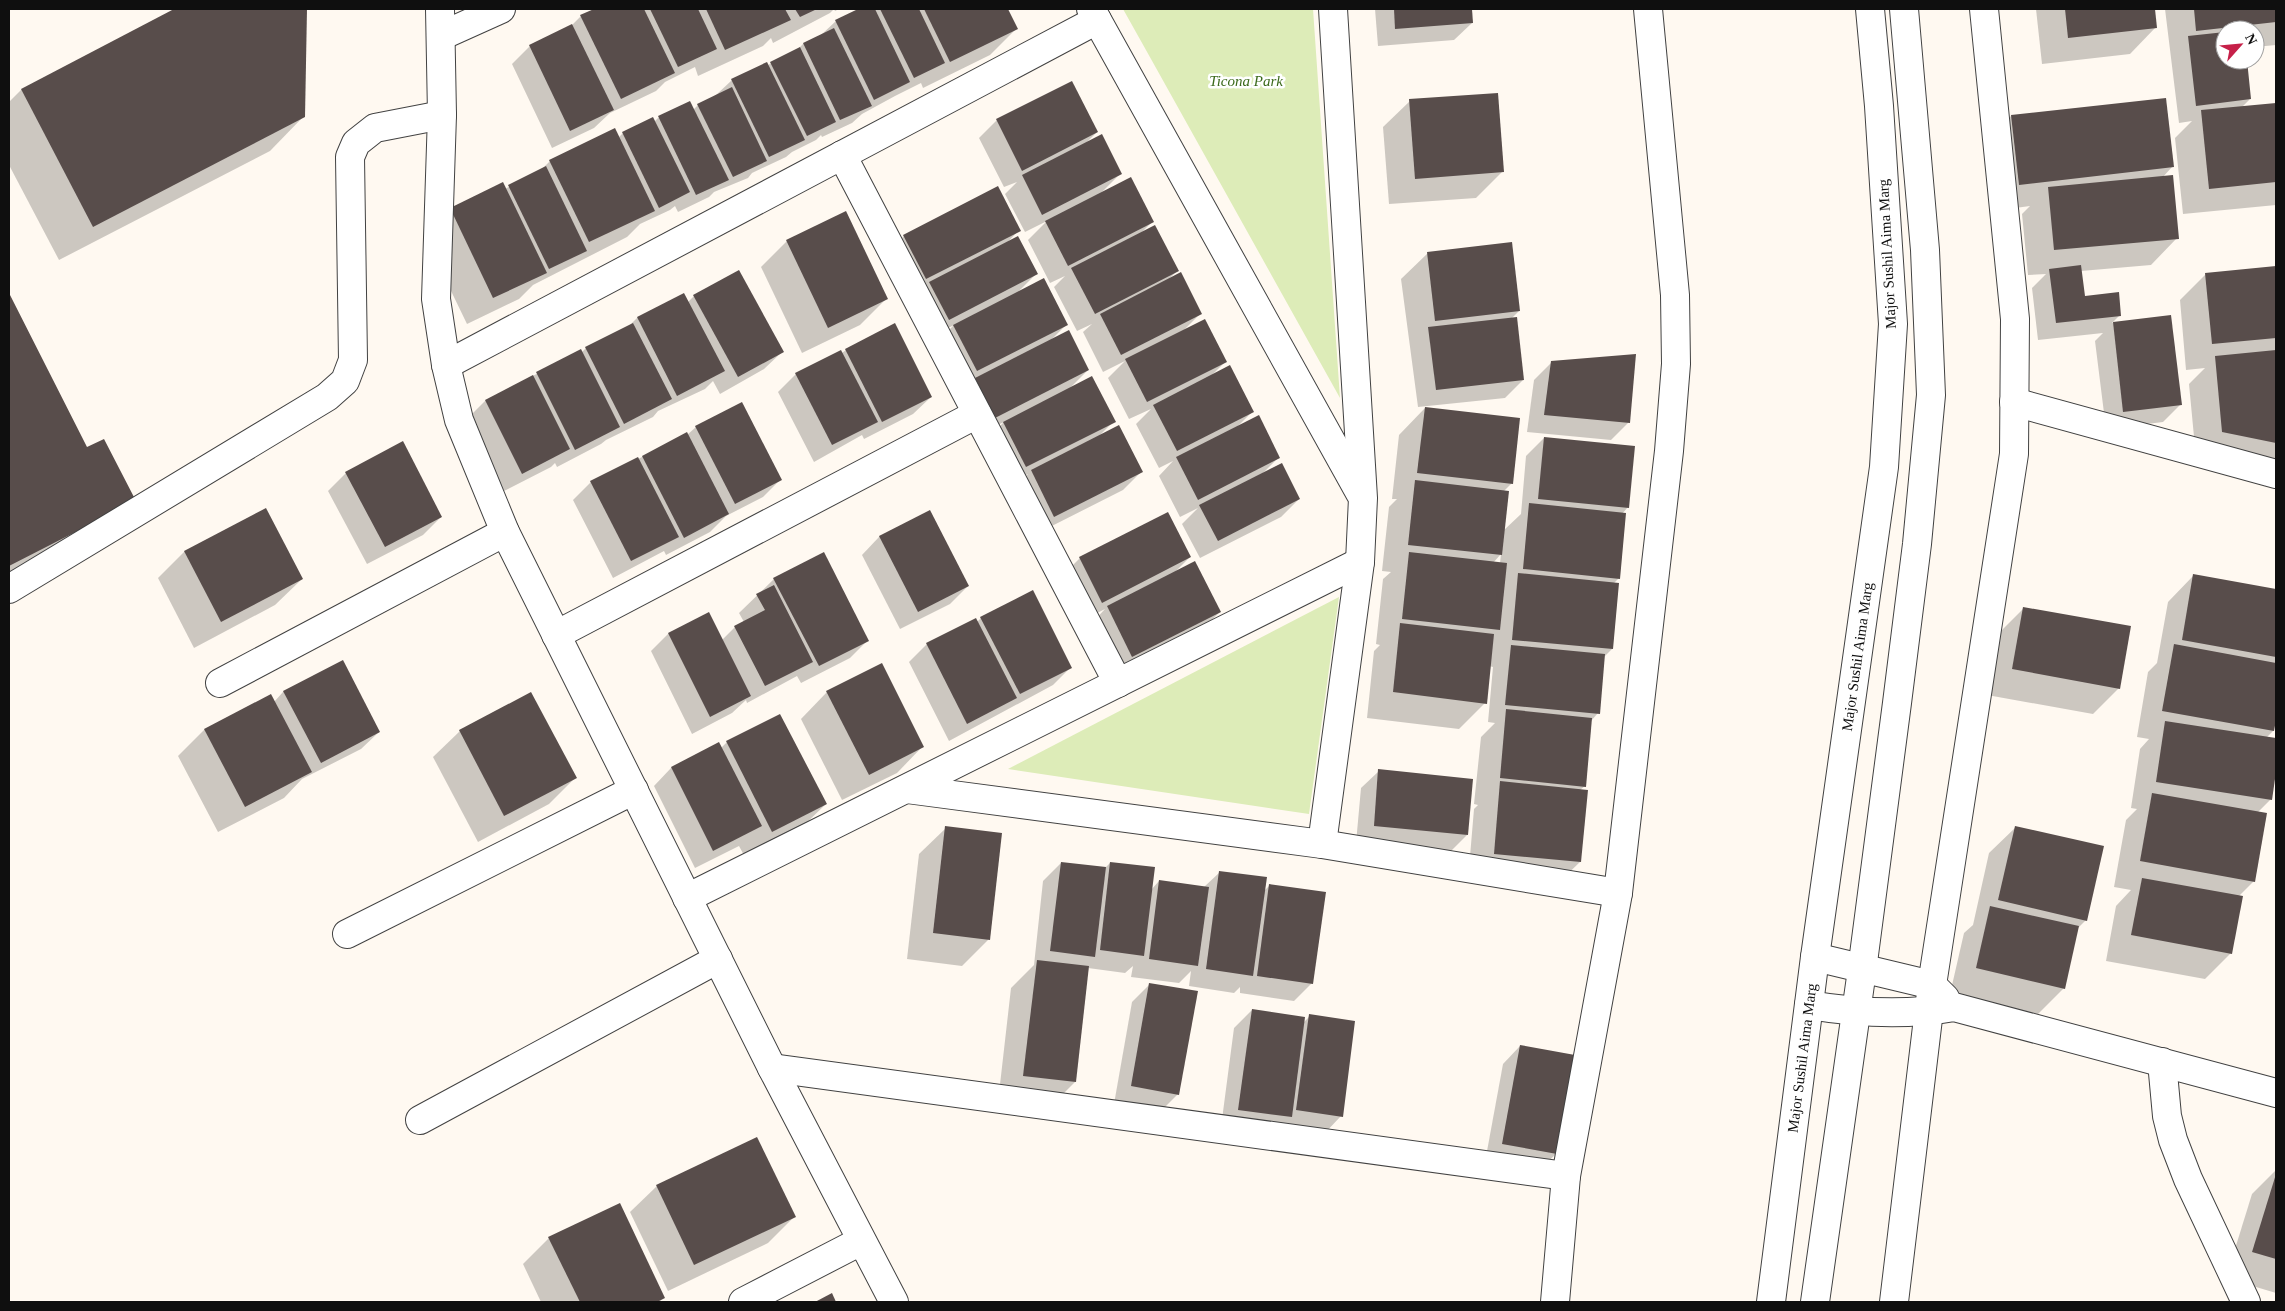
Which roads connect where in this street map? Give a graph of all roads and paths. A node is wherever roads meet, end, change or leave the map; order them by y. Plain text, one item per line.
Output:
1 (440, 9) edge
2 (500, 9) edge
3 (1333, 9) edge
4 (1648, 9) edge
5 (1870, 9) edge
6 (1904, 9) edge
7 (1984, 9) edge
8 (1094, 14) edge
9 (441, 36) junction
10 (442, 115) junction
11 (842, 155) junction
12 (446, 365) junction
13 (2014, 402) junction
14 (977, 414) junction
15 (2276, 474) edge
16 (1363, 498) junction
17 (505, 532) junction
18 (1360, 562) junction
19 (9, 589) edge
20 (556, 635) junction
21 (220, 683) dead end
22 (1118, 684) junction
23 (907, 788) junction
24 (634, 790) junction
25 (1322, 844) junction
26 (1618, 893) junction
27 (687, 898) junction
28 (347, 934) dead end
29 (1815, 957) junction
30 (718, 959) junction
31 (1862, 970) junction
32 (1932, 985) junction
33 (1809, 1005) junction
34 (1941, 1009) junction
35 (1856, 1012) junction
36 (2162, 1062) junction
37 (772, 1068) junction
38 (2276, 1093) edge
39 (420, 1120) dead end
40 (1566, 1176) junction
41 (861, 1241) junction
42 (743, 1302) edge
43 (894, 1302) edge
44 (1555, 1302) edge
45 (1771, 1302) edge
46 (1815, 1302) edge
47 (1894, 1302) edge
48 (2246, 1302) edge

1 - 9 street
2 - 9 street
3 - 16 street
4 - 26 street
5 - 29 street, Major Sushil Aima Marg
6 - 31 street
7 - 13 street
8 - 11 street
8 - 16 street
9 - 10 street
10 - 12 street
10 - 19 street
11 - 12 street
11 - 14 street
12 - 17 street
13 - 15 street
13 - 32 street
14 - 20 street
14 - 22 street
16 - 18 street
17 - 20 street
17 - 21 street
18 - 22 street
18 - 25 street
20 - 24 street
22 - 23 street
23 - 25 street
23 - 27 street
24 - 27 street
24 - 28 street
25 - 26 street
26 - 40 street
27 - 30 street
29 - 31 street
29 - 33 street, Major Sushil Aima Marg
30 - 37 street
30 - 39 street
31 - 32 street
31 - 35 street
32 - 34 street
33 - 35 street
33 - 45 street, Major Sushil Aima Marg
34 - 35 street
34 - 36 street
34 - 47 street
35 - 46 street
36 - 38 street
36 - 48 street
37 - 40 street
37 - 41 street
40 - 44 street
41 - 42 street
41 - 43 street

